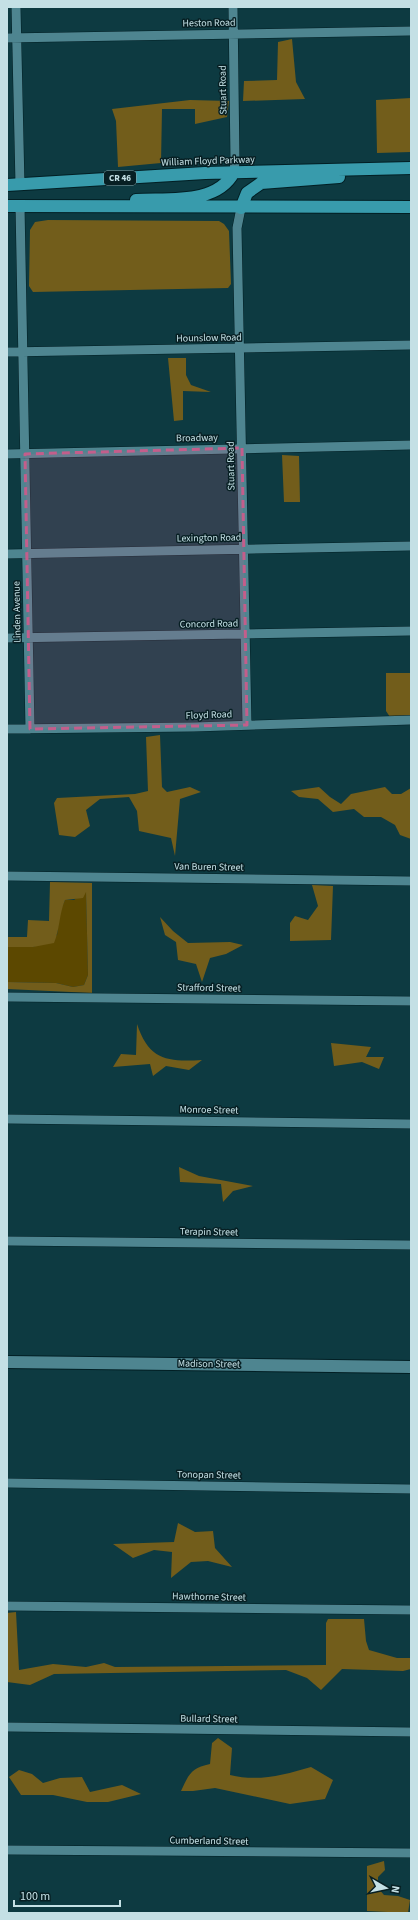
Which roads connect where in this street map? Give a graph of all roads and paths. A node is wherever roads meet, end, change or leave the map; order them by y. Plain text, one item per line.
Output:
1 (16, 7) edge
2 (233, 7) edge
3 (411, 30) edge
4 (233, 34) junction
5 (12, 38) edge
6 (411, 168) edge
7 (378, 169) junction
8 (234, 172) junction
9 (7, 185) edge
10 (20, 185) junction
11 (7, 206) edge
12 (20, 206) junction
13 (411, 207) edge
14 (79, 208) junction
15 (241, 208) junction
16 (411, 345) edge
17 (240, 348) junction
18 (7, 352) edge
19 (23, 352) junction
20 (411, 445) edge
21 (242, 448) junction
22 (7, 454) edge
23 (25, 454) junction
24 (411, 546) edge
25 (244, 548) junction
26 (7, 554) edge
27 (27, 554) junction
28 (411, 631) edge
29 (246, 634) junction
30 (7, 638) edge
31 (29, 638) junction
32 (411, 720) edge
33 (247, 725) junction
34 (7, 729) edge
35 (30, 729) junction
36 (7, 876) edge
37 (411, 881) edge
38 (7, 997) edge
39 (411, 1001) edge
40 (7, 1119) edge
41 (411, 1124) edge
42 (7, 1241) edge
43 (411, 1245) edge
44 (7, 1362) edge
45 (411, 1367) edge
46 (7, 1483) edge
47 (411, 1489) edge
48 (7, 1606) edge
49 (411, 1610) edge
50 (7, 1727) edge
51 (411, 1732) edge
52 (7, 1850) edge
53 (411, 1854) edge

1 - 5 street
2 - 4 street, Stuart Road
3 - 4 street, Heston Road
4 - 5 street, Heston Road
4 - 8 street, Stuart Road
5 - 10 street
6 - 7 highway, William Floyd Parkway / CR 46
7 - 8 highway, William Floyd Parkway / CR 46
7 - 15 highway
8 - 10 highway, William Floyd Parkway / CR 46
8 - 14 highway
9 - 10 highway, William Floyd Parkway / CR 46
11 - 12 highway
12 - 14 highway
12 - 19 street, Linden Avenue
13 - 15 highway
14 - 15 highway
15 - 17 street, Stuart Road
16 - 17 street, Hounslow Road
17 - 19 street, Hounslow Road
17 - 21 street, Stuart Road
18 - 19 street, Hounslow Road
19 - 23 street, Linden Avenue
20 - 21 street, Broadway
21 - 23 street, Broadway
21 - 25 street, Stuart Road
22 - 23 street, Broadway
23 - 27 street, Linden Avenue
24 - 25 street, Lexington Road
25 - 27 street, Lexington Road
25 - 29 street, Stuart Road
26 - 27 street, Lexington Road
27 - 31 street, Linden Avenue
28 - 29 street, Concord Road
29 - 31 street, Concord Road
29 - 33 street, Stuart Road
30 - 31 street, Concord Road
31 - 35 street, Linden Avenue
32 - 33 street, Floyd Road
33 - 35 street, Floyd Road
34 - 35 street, Floyd Road
36 - 37 street, Van Buren Street
38 - 39 street, Strafford Street
40 - 41 street, Monroe Street
42 - 43 street, Terapin Street
44 - 45 street, Madison Street
46 - 47 street, Tonopan Street
48 - 49 street, Hawthorne Street
50 - 51 street, Bullard Street
52 - 53 street, Cumberland Street

